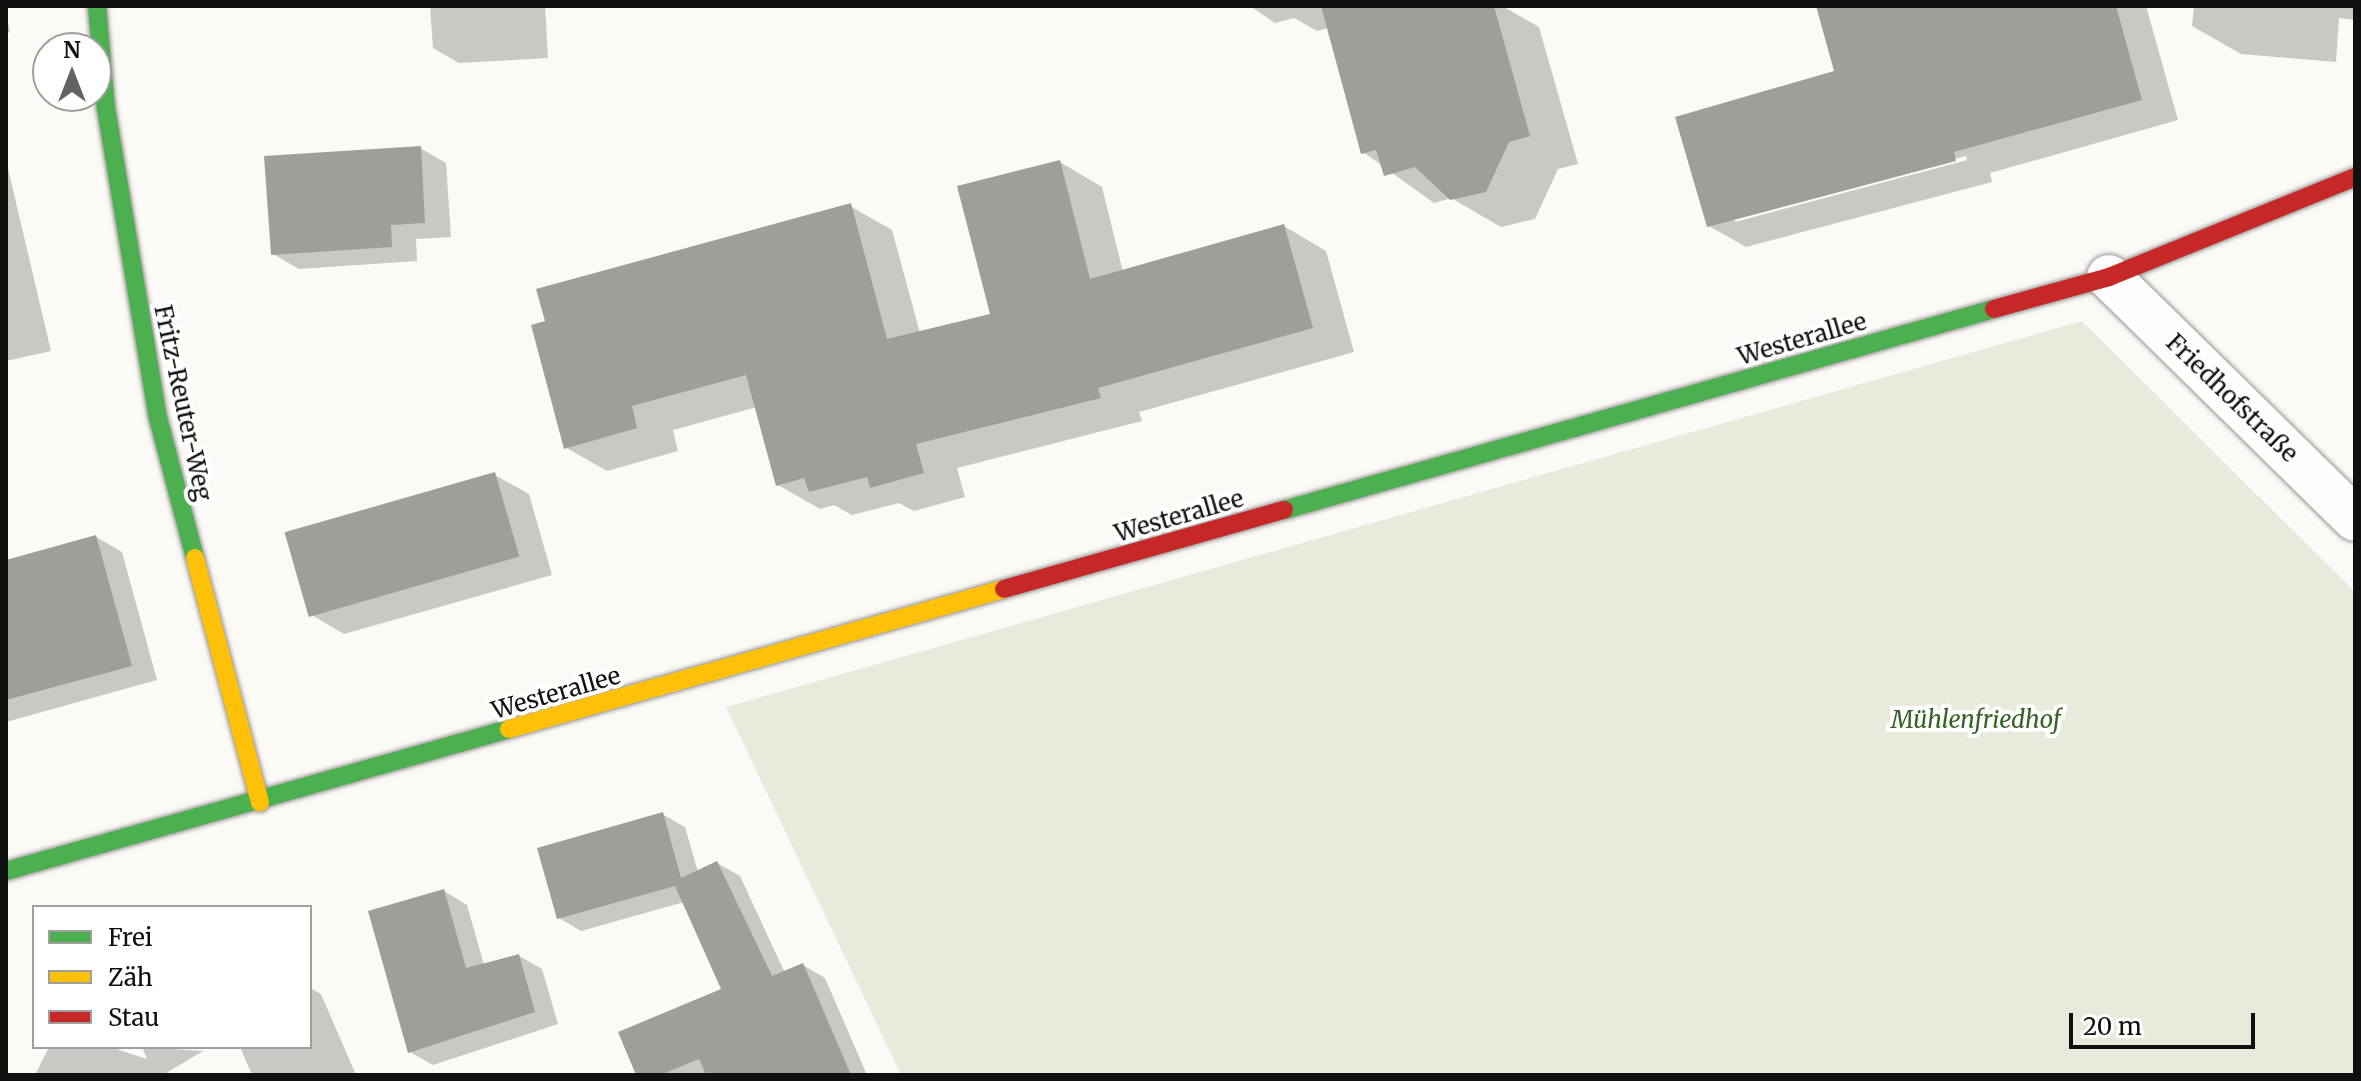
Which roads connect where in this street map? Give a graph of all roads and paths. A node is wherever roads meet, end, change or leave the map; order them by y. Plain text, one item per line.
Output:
1 (97, 6) edge
2 (2355, 177) edge
3 (2109, 277) junction
4 (2355, 519) edge
5 (260, 802) junction
6 (6, 871) edge

1 - 5 street, Fritz-Reuter-Weg
2 - 3 street, Westerallee
3 - 4 street, Friedhofstraße
3 - 5 street, Westerallee
5 - 6 street, Westerallee

